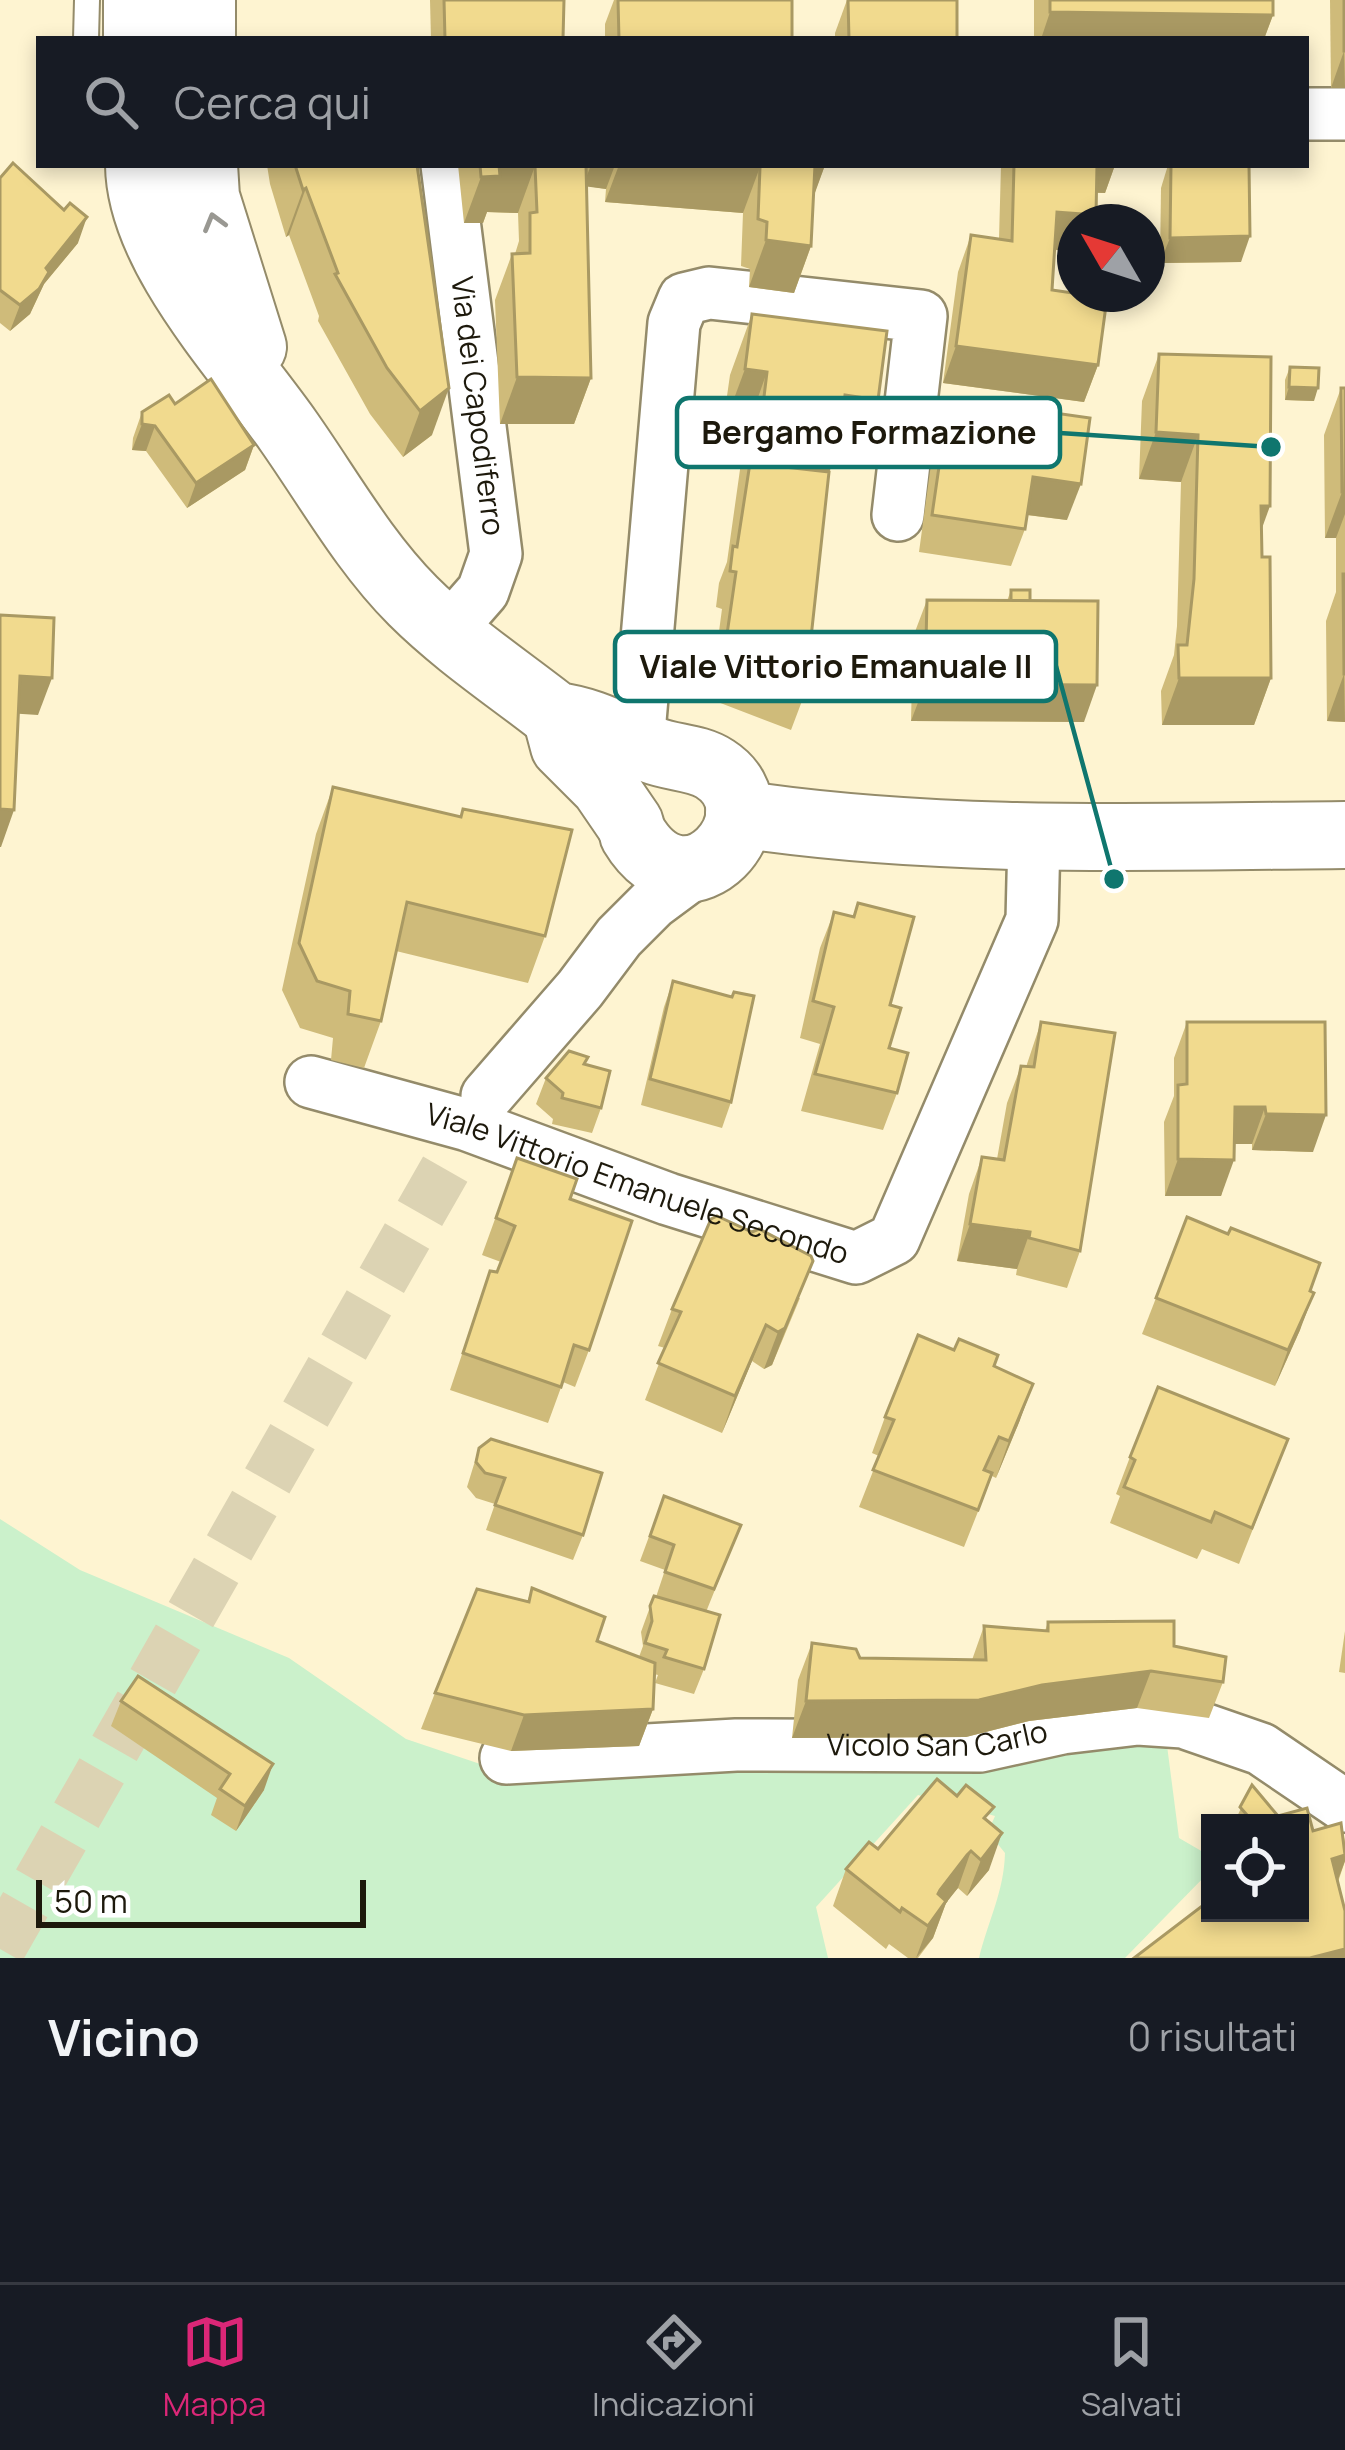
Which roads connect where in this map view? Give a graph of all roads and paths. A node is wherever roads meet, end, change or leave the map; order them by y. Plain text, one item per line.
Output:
1 (87, 0) edge
2 (137, 0) edge
3 (202, 0) edge
4 (86, 36) edge
5 (137, 36) edge
6 (202, 36) edge
7 (1309, 114) edge
8 (1345, 114) edge
9 (203, 168) edge
10 (447, 168) edge
11 (135, 173) edge
12 (276, 413) junction
13 (898, 515) dead end
14 (448, 631) junction
15 (556, 716) junction
16 (661, 752) junction
17 (631, 829) junction
18 (1345, 835) edge
19 (1034, 838) junction
20 (722, 840) junction
21 (619, 937) junction
22 (311, 1082) dead end
23 (487, 1096) tunnel mouth
24 (506, 1758) dead end
25 (1345, 1806) edge

1 - 4 lane
2 - 5 street
3 - 6 street
7 - 8 street
12 -> 9 street
10 - 14 street, Via dei Capodiferro
11 - 12 street
12 - 14 street
13 - 16 street
14 - 15 street
15 - 16 street
15 - 17 street
16 - 17 street
16 - 20 street
17 - 20 street
17 - 21 street
18 - 19 street
19 - 20 street
19 - 22 street, Viale Vittorio Emanuele Secondo
20 - 21 street
21 - 23 street
24 - 25 street, Vicolo San Carlo

